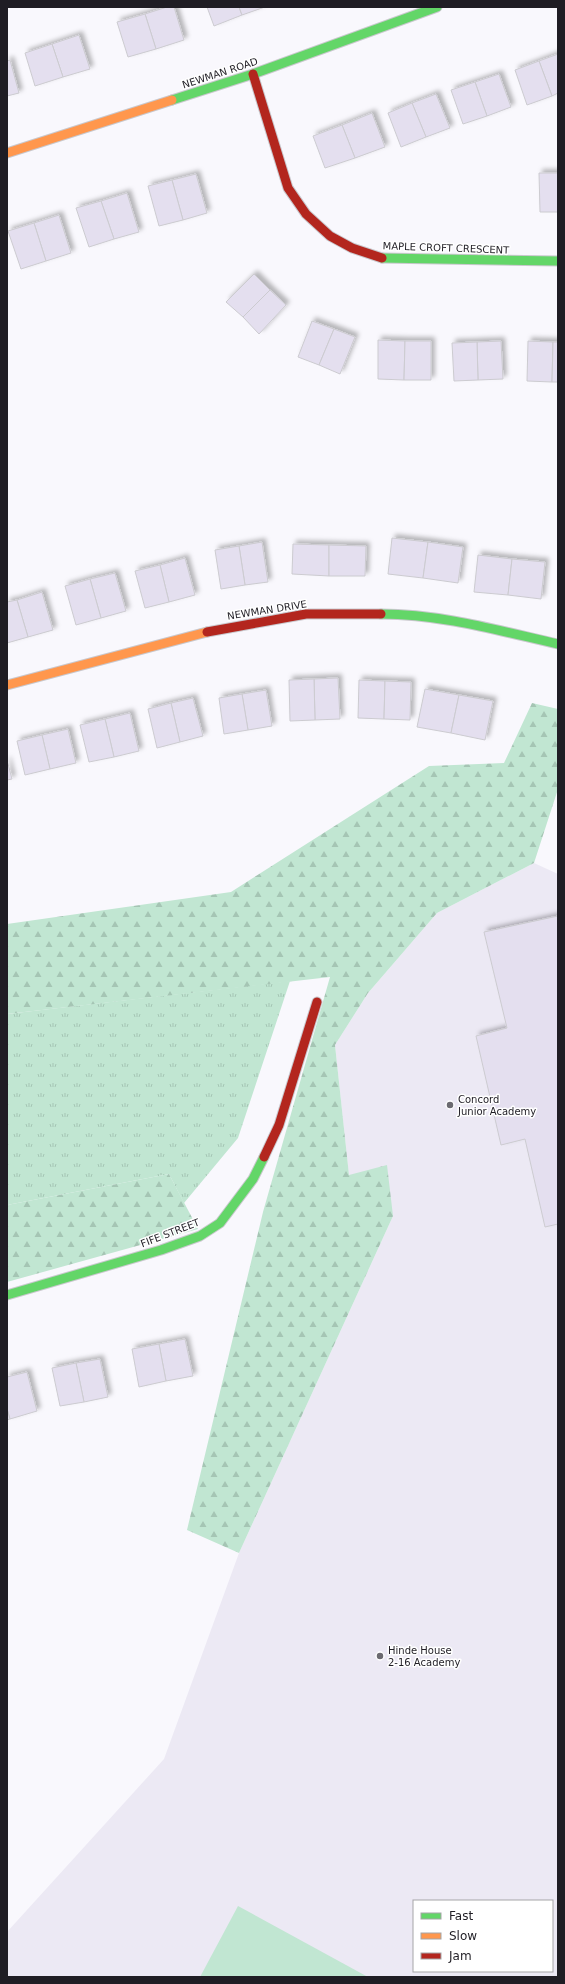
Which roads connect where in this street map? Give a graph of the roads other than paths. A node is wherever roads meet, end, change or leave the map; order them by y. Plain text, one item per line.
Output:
1 (437, 7) edge
2 (254, 74) junction
3 (7, 153) edge
4 (558, 261) edge
5 (558, 644) edge
6 (7, 685) edge
7 (318, 1002) dead end
8 (7, 1295) edge

1 - 2 street, NEWMAN ROAD
2 - 3 street, NEWMAN ROAD
2 - 4 street, MAPLE CROFT CRESCENT
5 - 6 street, NEWMAN DRIVE
7 - 8 street, FIFE STREET

